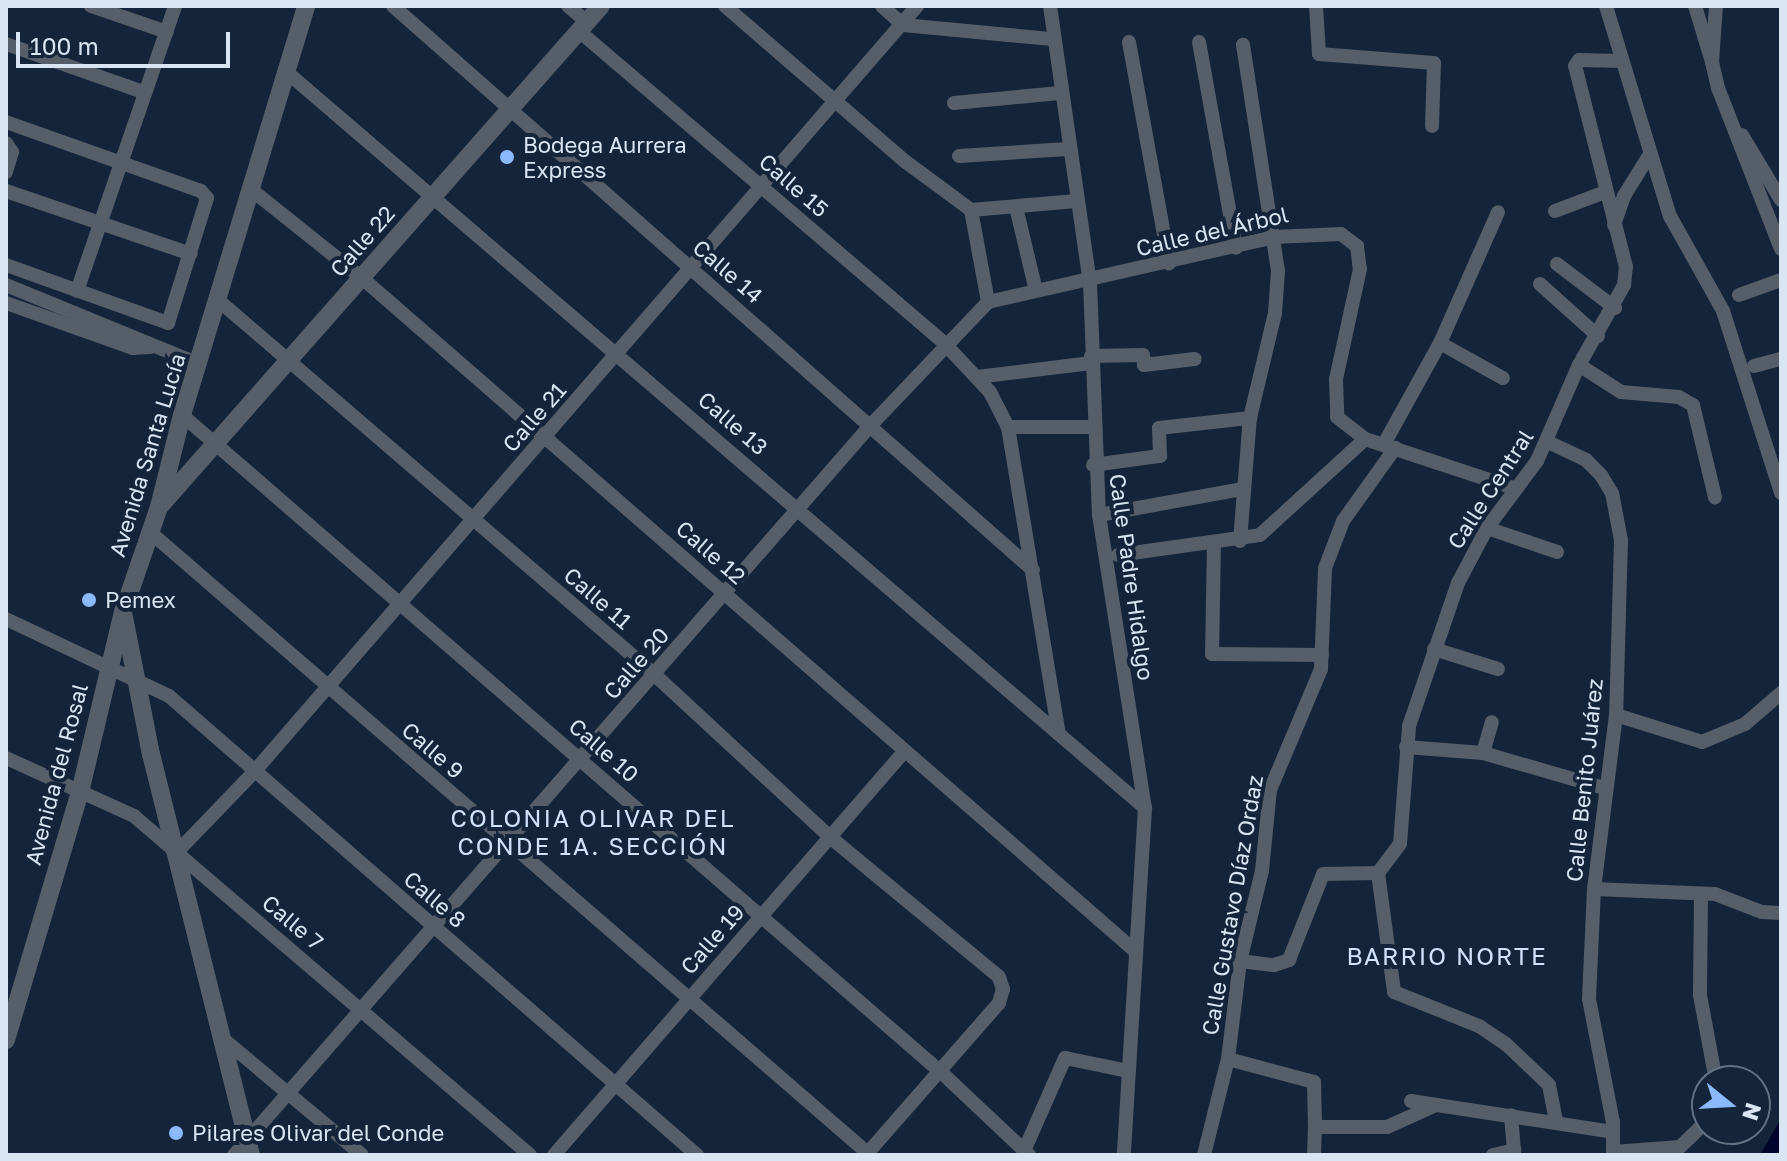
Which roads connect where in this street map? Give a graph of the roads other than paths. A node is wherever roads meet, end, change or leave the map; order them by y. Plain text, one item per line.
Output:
1 (91, 6) edge
2 (175, 6) edge
3 (306, 6) edge
4 (393, 6) edge
5 (568, 6) edge
6 (601, 6) edge
7 (725, 6) edge
8 (882, 6) edge
9 (917, 6) edge
10 (1050, 6) edge
11 (1316, 6) edge
12 (1606, 6) edge
13 (1695, 6) edge
14 (1716, 6) edge
15 (903, 25) junction
16 (583, 26) junction
17 (167, 32) junction
18 (1052, 39) junction
19 (1129, 42) dead end
20 (1199, 42) dead end
21 (6, 44) edge
22 (1243, 45) dead end
23 (1622, 61) junction
24 (1712, 62) junction
25 (289, 74) junction
26 (143, 92) junction
27 (1060, 93) junction
28 (836, 103) junction
29 (954, 103) dead end
30 (509, 111) junction
31 (1733, 121) junction
32 (6, 122) edge
33 (1432, 126) dead end
34 (6, 143) edge
35 (1068, 149) junction
36 (1650, 154) junction
37 (959, 156) dead end
38 (119, 161) junction
39 (6, 172) edge
40 (764, 188) junction
41 (6, 191) edge
42 (253, 191) junction
43 (1605, 192) junction
44 (433, 196) junction
45 (1781, 200) edge
46 (1077, 201) junction
47 (1016, 207) junction
48 (971, 210) junction
49 (1555, 211) dead end
50 (1498, 212) dead end
51 (98, 223) junction
52 (1614, 226) junction
53 (1273, 237) junction
54 (1236, 248) junction
55 (1781, 249) edge
56 (191, 254) junction
57 (1169, 263) junction
58 (1557, 264) dead end
59 (6, 265) edge
60 (691, 267) junction
61 (362, 278) junction
62 (1781, 280) edge
63 (1090, 282) junction
64 (1540, 284) dead end
65 (6, 285) edge
66 (77, 291) junction
67 (1036, 291) junction
68 (1739, 295) dead end
69 (218, 300) junction
70 (988, 302) junction
71 (6, 303) edge
72 (1615, 308) junction
73 (1598, 336) junction
74 (944, 343) junction
75 (1440, 343) junction
76 (150, 347) junction
77 (619, 353) junction
78 (290, 359) junction
79 (1091, 359) junction
80 (1195, 359) dead end
81 (1781, 359) edge
82 (199, 364) junction
83 (1579, 365) junction
84 (1754, 366) dead end
85 (977, 377) junction
86 (1503, 378) dead end
87 (182, 415) junction
88 (1250, 418) junction
89 (870, 426) junction
90 (1008, 427) junction
91 (1092, 427) junction
92 (545, 438) junction
93 (1365, 439) junction
94 (217, 442) junction
95 (1548, 442) junction
96 (1389, 446) junction
97 (1093, 465) junction
98 (1514, 488) junction
99 (1242, 489) junction
100 (1781, 493) edge
101 (1715, 497) dead end
102 (159, 507) junction
103 (799, 509) junction
104 (1099, 515) junction
105 (473, 520) junction
106 (1487, 528) junction
107 (150, 532) junction
108 (1240, 541) junction
109 (1214, 542) junction
110 (1557, 552) dead end
111 (1118, 555) dead end
112 (1033, 570) junction
113 (725, 592) junction
114 (398, 605) junction
115 (123, 612) junction
116 (6, 619) edge
117 (1434, 649) junction
118 (1322, 655) junction
119 (109, 669) junction
120 (1498, 669) dead end
121 (655, 675) junction
122 (139, 685) junction
123 (327, 687) junction
124 (1781, 693) edge
125 (1616, 715) junction
126 (1492, 722) dead end
127 (1059, 734) junction
128 (1406, 747) junction
129 (903, 753) junction
130 (1483, 753) junction
131 (6, 758) edge
132 (582, 759) junction
133 (254, 772) junction
134 (81, 788) junction
135 (1604, 788) junction
136 (1145, 808) junction
137 (830, 837) junction
138 (507, 843) junction
139 (177, 852) junction
140 (1378, 873) junction
141 (1594, 889) junction
142 (1701, 896) junction
143 (1781, 913) edge
144 (761, 917) junction
145 (432, 925) junction
146 (1135, 951) junction
147 (1240, 961) junction
148 (687, 1001) junction
149 (361, 1008) junction
150 (222, 1038) junction
151 (6, 1040) edge
152 (1228, 1059) junction
153 (1713, 1065) edge
154 (1128, 1071) junction
155 (942, 1073) junction
156 (616, 1084) junction
157 (290, 1093) junction
158 (1411, 1101) dead end
159 (1436, 1105) junction
160 (1511, 1115) junction
161 (1556, 1122) junction
162 (1315, 1127) junction
163 (1613, 1132) junction
164 (1691, 1136) edge
165 (244, 1150) edge
166 (1026, 1153) edge
167 (868, 1154) edge
168 (1613, 1154) edge
169 (362, 1155) edge
170 (530, 1155) edge
171 (554, 1155) edge
172 (697, 1155) edge
173 (1124, 1155) edge
174 (1204, 1155) edge
175 (1314, 1155) edge
176 (1493, 1155) edge

1 - 17 street
2 - 17 street
3 - 25 street, Avenida Santa Lucía
4 - 30 street, Calle 14
5 - 16 street, Calle 15
6 - 16 street, Calle 22
7 - 28 street
8 - 15 street
9 - 15 street, Calle 21
10 - 18 street, Calle Padre Hidalgo
11 - 33 street
12 - 23 street
13 - 24 street
14 - 24 street
15 - 18 street
15 - 28 street, Calle 21
16 - 30 street, Calle 22
16 - 40 street, Calle 15
17 - 26 street
18 - 27 street, Calle Padre Hidalgo
19 - 57 street
20 - 54 street
21 - 26 street
22 - 53 street
23 - 36 street
23 - 43 street, Calle Central
24 - 31 street
25 - 42 street, Avenida Santa Lucía
25 - 44 street, Calle 13
26 - 38 street
27 - 29 street
27 - 35 street, Calle Padre Hidalgo
28 - 40 street, Calle 21
28 - 48 street
30 - 44 street, Calle 22
30 - 60 street, Calle 14
31 - 45 street
31 - 55 street
32 - 38 street
34 - 39 street
35 - 37 street
35 - 46 street, Calle Padre Hidalgo
36 - 52 street
36 - 100 street
38 - 51 street
38 - 56 street
40 - 60 street, Calle 21
40 - 74 street, Calle 15
41 - 51 street
42 - 61 street, Calle 12
42 - 69 street, Avenida Santa Lucía
43 - 49 street
43 - 52 street, Calle Central
44 - 61 street, Calle 22
44 - 77 street, Calle 13
46 - 47 street
46 - 63 street, Calle Padre Hidalgo
47 - 48 street
47 - 67 street
48 - 70 street
50 - 75 street, Calle Gustavo Díaz Ordaz
51 - 56 street
51 - 66 street
52 - 72 street, Calle Central
53 - 54 street, Calle del Árbol
53 - 88 street
53 - 93 street, Calle del Árbol
54 - 57 street, Calle del Árbol
56 - 66 street
57 - 63 street, Calle del Árbol
58 - 72 street
59 - 66 street
60 - 77 street, Calle 21
60 - 89 street, Calle 14
61 - 78 street, Calle 22
61 - 92 street, Calle 12
62 - 68 street
63 - 67 street, Calle del Árbol
63 - 79 street, Calle Padre Hidalgo
64 - 73 street
65 - 76 street
67 - 70 street, Calle del Árbol
69 - 78 street, Calle 11
69 - 82 street, Avenida Santa Lucía
70 - 74 street, Calle 20
71 - 76 street
72 - 73 street, Calle Central
73 - 83 street, Calle Central
74 - 85 street, Calle 15
74 - 89 street, Calle 20
75 - 86 street
75 - 96 street, Calle Gustavo Díaz Ordaz
76 - 82 street
77 - 92 street, Calle 21
77 - 103 street, Calle 13
78 - 94 street, Calle 22
78 - 105 street, Calle 11
79 - 80 street
79 - 85 street
79 - 91 street, Calle Padre Hidalgo
81 - 84 street
82 - 87 street, Avenida Santa Lucía
83 - 95 street, Calle Central
83 - 101 street
85 - 90 street, Calle 15
87 - 94 street, Calle 10
87 - 102 street, Avenida Santa Lucía
88 - 97 street
88 - 99 street
89 - 103 street, Calle 20
89 - 112 street, Calle 14
90 - 91 street
90 - 112 street
91 - 97 street, Calle Padre Hidalgo
92 - 105 street, Calle 21
92 - 113 street, Calle 12
93 - 96 street, Calle del Árbol
93 - 108 street
94 - 102 street, Calle 22
94 - 114 street, Calle 10
95 - 98 street, Calle Central
95 - 125 street, Calle Benito Juárez
96 - 98 street, Calle del Árbol
96 - 118 street, Calle Gustavo Díaz Ordaz
97 - 104 street, Calle Padre Hidalgo
98 - 106 street, Calle Central
99 - 104 street
99 - 108 street
102 - 107 street, Avenida Santa Lucía
103 - 113 street, Calle 20
103 - 127 street, Calle 13
104 - 136 street, Calle Padre Hidalgo
105 - 114 street, Calle 21
105 - 121 street, Calle 11
106 - 110 street
106 - 117 street, Calle Central
107 - 115 street, Avenida Santa Lucía
107 - 123 street, Calle 9
108 - 109 street
109 - 111 street
109 - 118 street
112 - 127 street
113 - 121 street, Calle 20
113 - 129 street, Calle 12
114 - 123 street, Calle 21
114 - 132 street, Calle 10
115 - 119 street, Avenida del Rosal
115 - 122 street
116 - 119 street, Calle 8
117 - 120 street
117 - 128 street, Calle Central
118 - 147 street, Calle Gustavo Díaz Ordaz
119 - 122 street, Calle 8
119 - 134 street, Avenida del Rosal
121 - 132 street, Calle 20
121 - 137 street, Calle 11
122 - 133 street, Calle 8
122 - 139 street
123 - 133 street, Calle 21
123 - 138 street, Calle 9
124 - 125 street
125 - 135 street, Calle Benito Juárez
126 - 130 street
127 - 136 street, Calle 13
128 - 130 street
128 - 140 street, Calle Central
129 - 137 street, Calle 19
129 - 146 street, Calle 12
130 - 135 street
131 - 134 street, Calle 7
132 - 138 street, Calle 20
132 - 144 street, Calle 10
133 - 139 street, Calle 21
133 - 145 street, Calle 8
134 - 139 street, Calle 7
134 - 151 street, Avenida del Rosal
135 - 141 street, Calle Benito Juárez
136 - 146 street, Calle Padre Hidalgo
137 - 144 street, Calle 19
137 - 155 street, Calle 11
138 - 145 street, Calle 20
138 - 148 street, Calle 9
139 - 149 street, Calle 7
139 - 150 street
140 - 147 street
140 - 161 street
141 - 142 street
141 - 163 street, Calle Benito Juárez
142 - 143 street
142 - 153 street
144 - 148 street, Calle 19
144 - 155 street, Calle 10
145 - 149 street, Calle 20
145 - 156 street, Calle 8
146 - 154 street, Calle Padre Hidalgo
147 - 152 street, Calle Gustavo Díaz Ordaz
148 - 156 street, Calle 19
148 - 167 street, Calle 9
149 - 157 street, Calle 20
149 - 170 street, Calle 7
150 - 157 street
150 - 165 street
152 - 162 street
152 - 174 street, Calle Gustavo Díaz Ordaz
154 - 166 street
154 - 173 street, Calle Padre Hidalgo
155 - 166 street, Calle 10
155 - 167 street
156 - 171 street, Calle 19
156 - 172 street, Calle 8
157 - 165 street, Calle 20
157 - 169 street
158 - 159 street
159 - 160 street
159 - 162 street
160 - 161 street
160 - 176 street
161 - 163 street
162 - 175 street
163 - 168 street, Calle Benito Juárez
164 - 168 street

